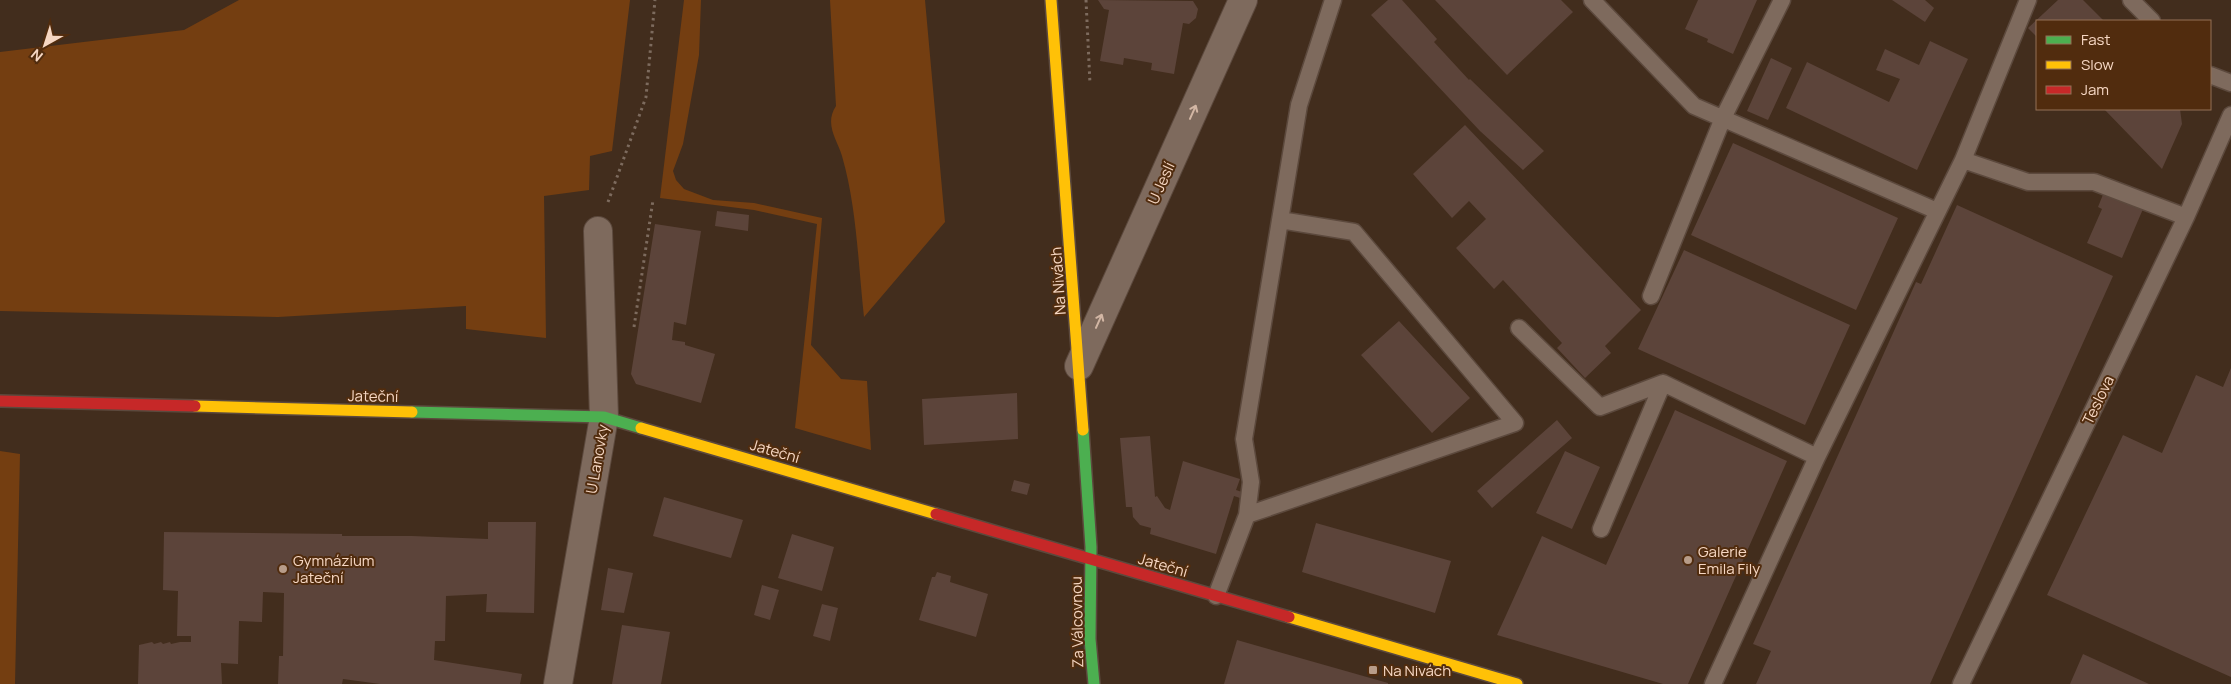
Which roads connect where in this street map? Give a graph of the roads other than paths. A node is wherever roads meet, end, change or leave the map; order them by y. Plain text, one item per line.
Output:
1 (1051, 0) edge
2 (1243, 0) edge
3 (1333, 0) edge
4 (1592, 0) edge
5 (1782, 0) edge
6 (2028, 0) edge
7 (2131, 0) edge
8 (2151, 20) edge
9 (2211, 75) edge
10 (2231, 84) edge
11 (2231, 115) edge
12 (1723, 118) junction
13 (1963, 160) junction
14 (1937, 211) junction
15 (2186, 217) junction
16 (1280, 220) junction
17 (598, 230) road end
18 (1651, 296) dead end
19 (1519, 328) dead end
20 (1079, 366) junction
21 (1663, 383) junction
22 (0, 401) edge
23 (604, 417) junction
24 (1817, 457) junction
25 (1247, 515) junction
26 (1601, 529) dead end
27 (1091, 560) junction
28 (1216, 596) junction
29 (558, 684) edge
30 (1094, 684) edge
31 (1517, 684) edge
32 (1713, 684) edge
33 (1961, 684) edge

1 - 20 street, Na Nivách
20 -> 2 street, U Jeslí
3 - 16 lane
4 - 12 lane
5 - 12 lane
6 - 13 lane
7 - 8 lane
9 - 10 lane
11 - 15 lane, Teslova
12 - 14 lane
12 - 18 lane
13 - 14 lane
13 - 15 lane
14 - 24 lane
15 - 33 lane, Teslova
16 - 25 lane
16 - 25 lane
17 - 23 street, U Lanovky
19 - 21 lane
20 - 27 street, Na Nivách
21 - 24 lane
21 - 26 lane
22 - 23 street, Jateční
23 - 27 street, Jateční
23 - 29 street, U Lanovky
24 - 32 lane
25 - 28 lane
27 - 28 street, Jateční
27 - 30 street, Za Válcovnou
28 - 31 street, Jateční

